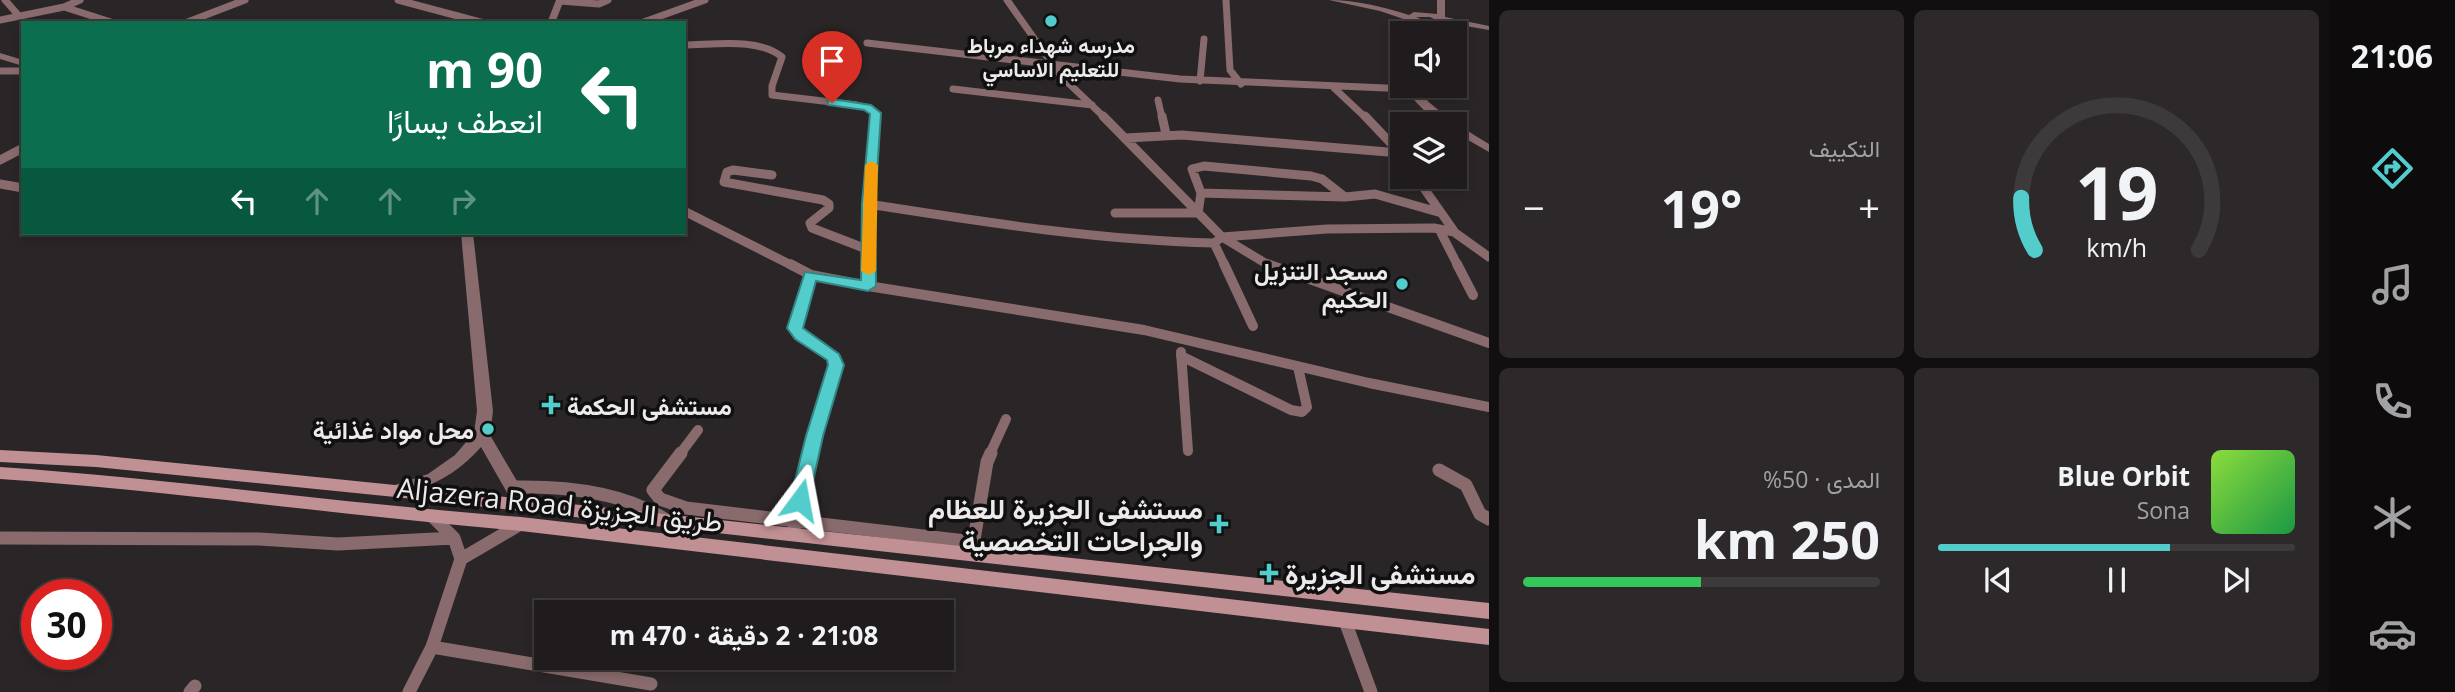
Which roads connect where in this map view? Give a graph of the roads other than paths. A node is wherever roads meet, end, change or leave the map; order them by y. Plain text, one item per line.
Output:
1 (5, 0) edge
2 (80, 0) edge
3 (245, 0) edge
4 (397, 0) edge
5 (608, 0) edge
6 (705, 0) edge
7 (1007, 0) edge
8 (1226, 0) edge
9 (1333, 0) edge
10 (1441, 0) edge
11 (560, 1) edge
12 (64, 7) junction
13 (19, 16) junction
14 (1416, 17) junction
15 (0, 20) edge
16 (108, 21) edge
17 (190, 21) edge
18 (476, 21) edge
19 (552, 21) edge
20 (647, 21) edge
21 (1418, 21) edge
22 (1441, 21) joint
23 (1467, 25) edge
24 (1485, 27) edge
25 (1203, 38) dead end
26 (866, 43) dead end
27 (686, 45) edge
28 (0, 55) edge
29 (21, 62) edge
30 (1053, 65) junction
31 (0, 71) edge
32 (21, 71) edge
33 (1200, 81) junction
34 (1241, 84) junction
35 (1333, 87) junction
36 (1390, 87) edge
37 (953, 89) dead end
38 (1418, 98) edge
39 (1158, 100) dead end
40 (1092, 105) junction
41 (1433, 112) edge
42 (1166, 134) junction
43 (1467, 135) edge
44 (1126, 138) junction
45 (1390, 141) edge
46 (21, 149) edge
47 (1489, 149) edge
48 (1390, 153) edge
49 (0, 160) edge
50 (772, 175) dead end
51 (0, 184) edge
52 (21, 188) edge
53 (1424, 189) edge
54 (1201, 193) junction
55 (1345, 197) junction
56 (869, 204) junction
57 (686, 212) edge
58 (1438, 212) junction
59 (1115, 214) dead end
60 (1198, 214) junction
61 (1439, 229) junction
62 (1454, 231) junction
63 (467, 235) edge
64 (1218, 240) junction
65 (869, 250) junction
66 (1489, 257) edge
67 (811, 275) junction
68 (868, 286) junction
69 (1473, 295) dead end
70 (1253, 326) dead end
71 (1180, 339) junction
72 (1489, 343) edge
73 (1181, 356) junction
74 (1298, 367) junction
75 (1489, 407) edge
76 (1006, 419) dead end
77 (698, 430) dead end
78 (482, 435) junction
79 (1188, 451) dead end
80 (0, 456) edge
81 (1439, 470) dead end
82 (0, 473) edge
83 (514, 487) junction
84 (396, 491) junction
85 (522, 514) junction
86 (432, 516) junction
87 (699, 517) junction
88 (1489, 519) edge
89 (668, 522) junction
90 (794, 528) junction
91 (0, 538) edge
92 (454, 538) junction
93 (973, 548) junction
94 (461, 559) junction
95 (1489, 611) edge
96 (1345, 621) junction
97 (1489, 637) edge
98 (432, 646) junction
99 (651, 684) dead end
100 (409, 692) edge
101 (1371, 692) edge

1 - 13 street
2 - 12 street
3 - 17 street
4 - 18 street
5 - 11 street
6 - 20 street
7 - 30 street
8 - 34 street
9 - 14 street
10 - 14 street
10 - 22 street
11 - 19 street
12 - 13 street
12 - 16 street
13 - 15 street
14 - 21 street
14 - 22 street
23 - 24 street
25 - 33 street
26 - 30 street
27 - 56 street
28 - 29 street
30 - 33 street
30 - 40 street
31 - 32 street
33 - 34 street
34 - 35 street
35 - 36 street
35 - 45 street
37 - 40 street
38 - 41 street
39 - 42 street
40 - 44 street
42 - 44 street
42 - 48 street
43 - 47 street
44 - 60 street
46 - 49 street
50 - 65 street
51 - 52 street
53 - 58 street
54 - 55 street
54 - 55 street
54 - 60 street
55 - 58 street
56 - 64 street
56 - 65 street
57 - 67 street
58 - 62 street
59 - 60 street
60 - 64 street
61 - 62 street
61 - 64 street
61 - 69 street
62 - 66 street
63 - 78 street
64 - 70 street
64 - 72 street
65 - 68 street
67 - 68 street
67 - 90 street
68 - 71 street
71 - 73 street
71 - 74 street
73 - 74 street
73 - 79 street
74 - 75 street
76 - 93 street
77 - 87 street
78 - 83 street
78 - 84 street
80 - 84 main road, Aljazera Road طريق الجزيزة
81 - 88 street
82 - 86 main road, Aljazera Road طريق الجزيزة
83 - 85 street
83 - 89 street
84 - 85 main road, Aljazera Road طريق الجزيزة
85 - 86 main road, Aljazera Road طريق الجزيزة
85 - 89 main road, Aljazera Road طريق الجزيزة
85 - 94 street
85 - 96 main road, Aljazera Road طريق الجزيزة
86 - 92 street
87 - 89 main road, Aljazera Road طريق الجزيزة
87 - 90 main road, Aljazera Road طريق الجزيزة
90 - 93 main road, Aljazera Road طريق الجزيزة
91 - 92 street
92 - 94 street
93 - 95 main road, Aljazera Road طريق الجزيزة
94 - 98 street
96 - 97 main road, Aljazera Road طريق الجزيزة
96 - 101 street
98 - 99 street
98 - 100 street

